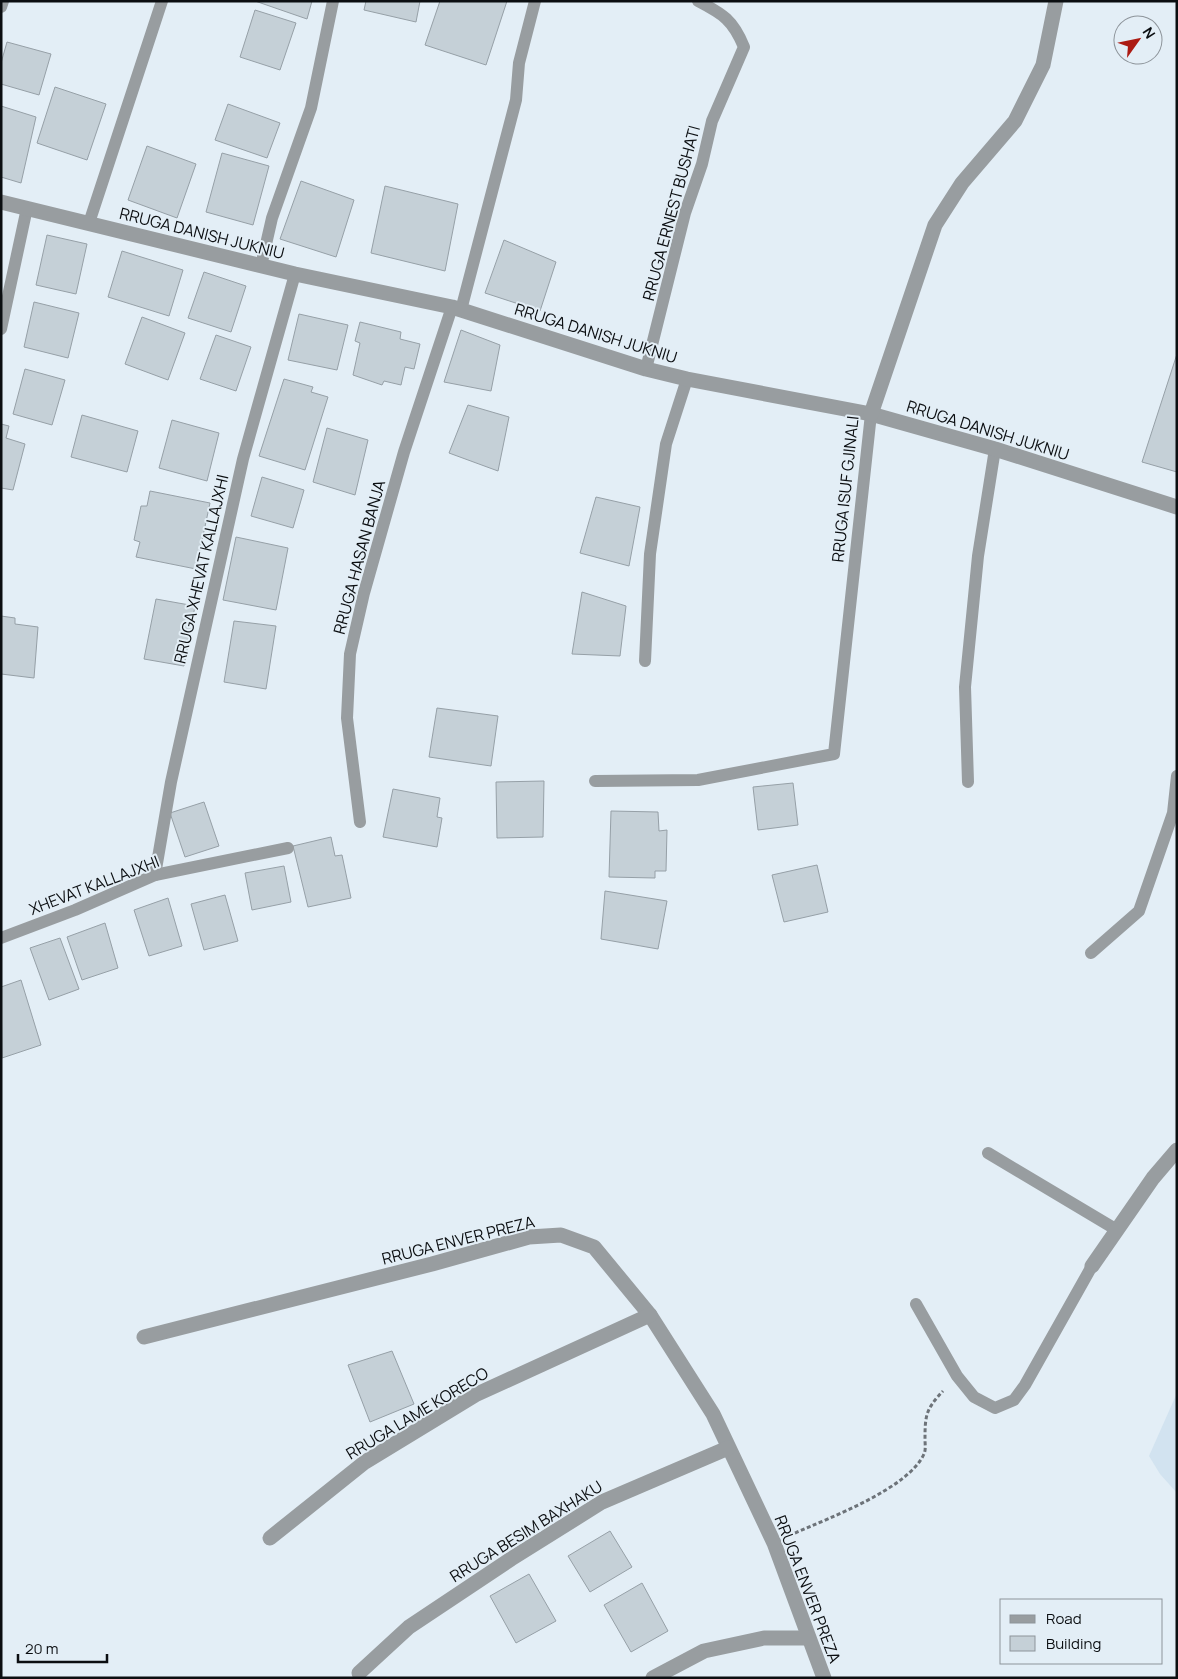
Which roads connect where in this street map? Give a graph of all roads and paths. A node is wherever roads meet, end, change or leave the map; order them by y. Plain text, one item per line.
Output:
1 (3, 1) edge
2 (162, 1) edge
3 (334, 1) edge
4 (535, 1) edge
5 (698, 1) edge
6 (1056, 1) edge
7 (1, 7) edge
8 (1, 202) edge
9 (27, 208) junction
10 (89, 223) junction
11 (260, 266) junction
12 (295, 274) junction
13 (456, 308) junction
14 (1, 328) edge
15 (646, 369) junction
16 (687, 379) junction
17 (871, 414) junction
18 (995, 449) junction
19 (1177, 507) edge
20 (644, 661) dead end
21 (1177, 776) edge
22 (595, 781) dead end
23 (968, 782) dead end
24 (360, 822) dead end
25 (288, 848) dead end
26 (155, 875) junction
27 (1, 938) edge
28 (1091, 953) dead end
29 (1177, 1150) edge
30 (988, 1153) dead end
31 (1117, 1230) junction
32 (1092, 1266) joint
33 (916, 1304) dead end
34 (650, 1315) junction
35 (144, 1337) dead end
36 (957, 1376) junction
37 (728, 1448) junction
38 (270, 1538) dead end
39 (774, 1542) junction
40 (808, 1638) junction
41 (359, 1673) dead end
42 (653, 1678) edge
43 (824, 1678) edge

1 - 7 lane
2 - 10 lane
3 - 11 lane
4 - 13 lane, RRUGA HASAN BANJA
5 - 15 lane, RRUGA ERNEST BUSHATI
6 - 17 street, RRUGA ISUF GJINALI
8 - 9 street, RRUGA DANISH JUKNIU
9 - 10 street, RRUGA DANISH JUKNIU
9 - 14 lane
10 - 11 street, RRUGA DANISH JUKNIU
11 - 12 street, RRUGA DANISH JUKNIU
12 - 13 street, RRUGA DANISH JUKNIU
12 - 26 lane, RRUGA XHEVAT KALLAJXHI
13 - 15 street, RRUGA DANISH JUKNIU
13 - 24 lane, RRUGA HASAN BANJA
15 - 16 street, RRUGA DANISH JUKNIU
16 - 17 street, RRUGA DANISH JUKNIU
16 - 20 lane
17 - 18 street, RRUGA DANISH JUKNIU
17 - 22 lane, RRUGA ISUF GJINALI
18 - 19 street, RRUGA DANISH JUKNIU
18 - 23 lane
21 - 28 lane
25 - 26 lane, XHEVAT KALLAJXHI
26 - 27 lane, XHEVAT KALLAJXHI
29 - 31 street
30 - 31 lane
31 - 32 street
32 - 36 lane
33 - 36 lane
34 - 35 street, RRUGA ENVER PREZA
34 - 37 street, RRUGA ENVER PREZA
34 - 38 street, RRUGA LAME KORECO
36 - 39 path
37 - 39 street, RRUGA ENVER PREZA
37 - 41 street, RRUGA BESIM BAXHAKU
39 - 40 street, RRUGA ENVER PREZA
40 - 42 street
40 - 43 street, RRUGA ENVER PREZA

